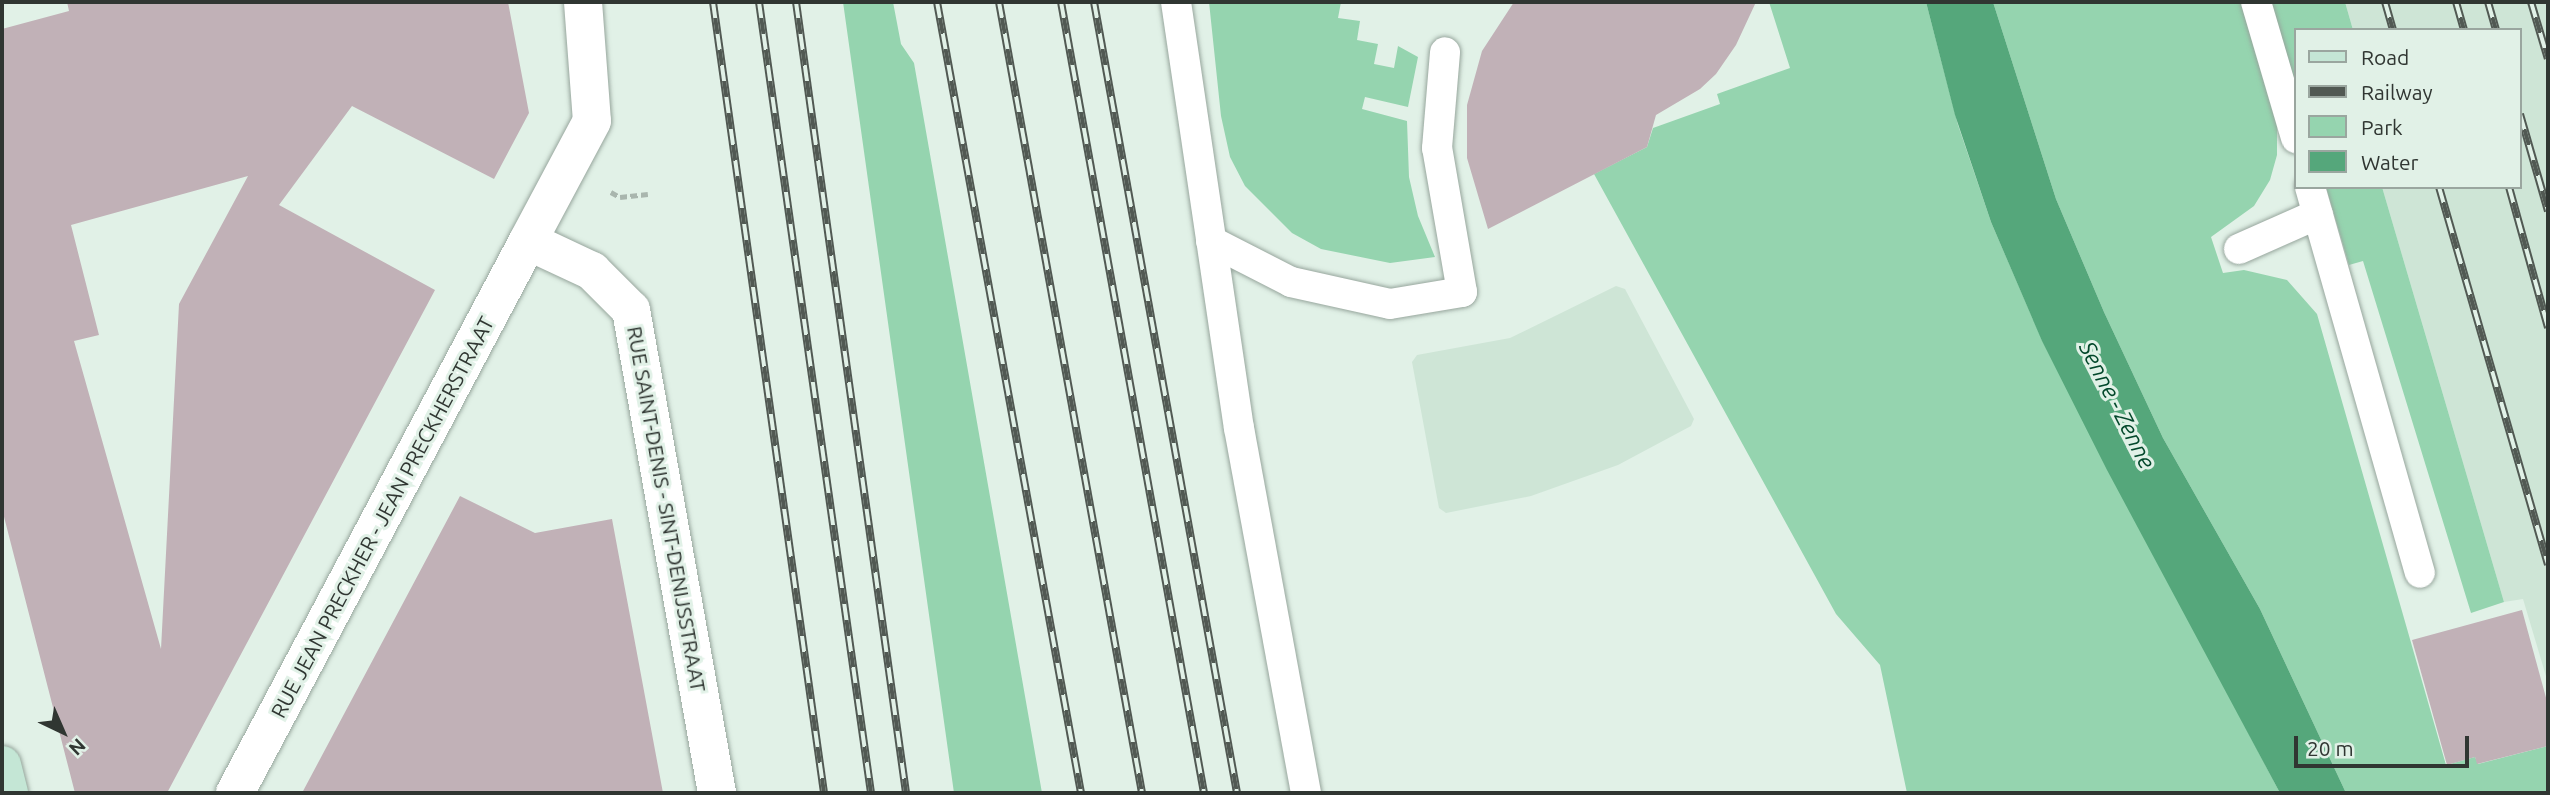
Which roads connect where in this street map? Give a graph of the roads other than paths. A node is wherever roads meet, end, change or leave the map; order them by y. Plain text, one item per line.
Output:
1 (583, 2) edge
2 (1177, 2) edge
3 (2256, 2) edge
4 (1445, 52) dead end
5 (2294, 131) edge
6 (2314, 201) edge
7 (528, 241) junction
8 (1211, 241) junction
9 (2239, 249) dead end
10 (2420, 573) dead end
11 (2, 765) edge
12 (9, 793) edge
13 (235, 793) edge
14 (717, 793) edge
15 (1306, 793) edge

1 - 7 street
2 - 8 lane
3 - 5 lane
4 - 8 lane
6 - 9 lane
6 - 10 lane
7 - 13 street, RUE JEAN PRECKHER - JEAN PRECKHERSTRAAT
7 - 14 street, RUE SAINT-DENIS - SINT-DENIJSSTRAAT
8 - 15 lane
11 - 12 main road

